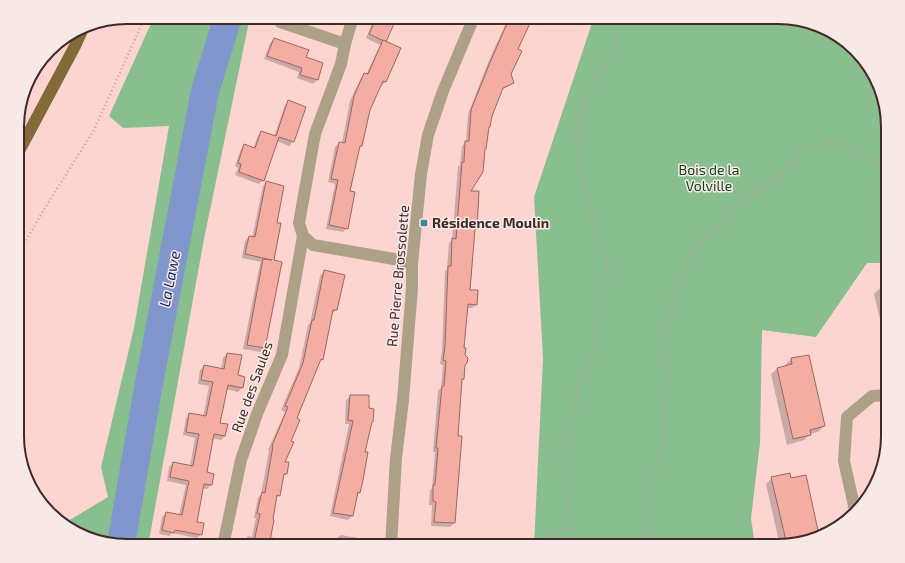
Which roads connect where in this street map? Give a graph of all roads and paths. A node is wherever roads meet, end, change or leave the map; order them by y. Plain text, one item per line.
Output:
1 (142, 24) edge
2 (286, 24) edge
3 (351, 24) edge
4 (471, 24) edge
5 (616, 24) edge
6 (80, 36) edge
7 (345, 44) junction
8 (24, 142) edge
9 (881, 167) edge
10 (303, 236) junction
11 (24, 244) edge
12 (412, 264) junction
13 (881, 395) edge
14 (854, 505) edge
15 (224, 539) edge
16 (391, 539) edge
17 (555, 539) edge
18 (646, 539) edge

1 - 11 path
2 - 7 street
3 - 7 street, Rue des Saules
4 - 12 street, Rue Pierre Brossolette
5 - 17 path
6 - 8 main road
7 - 10 street, Rue des Saules
9 - 18 path
10 - 12 street
10 - 15 street, Rue des Saules
12 - 16 street, Rue Pierre Brossolette
13 - 14 street

